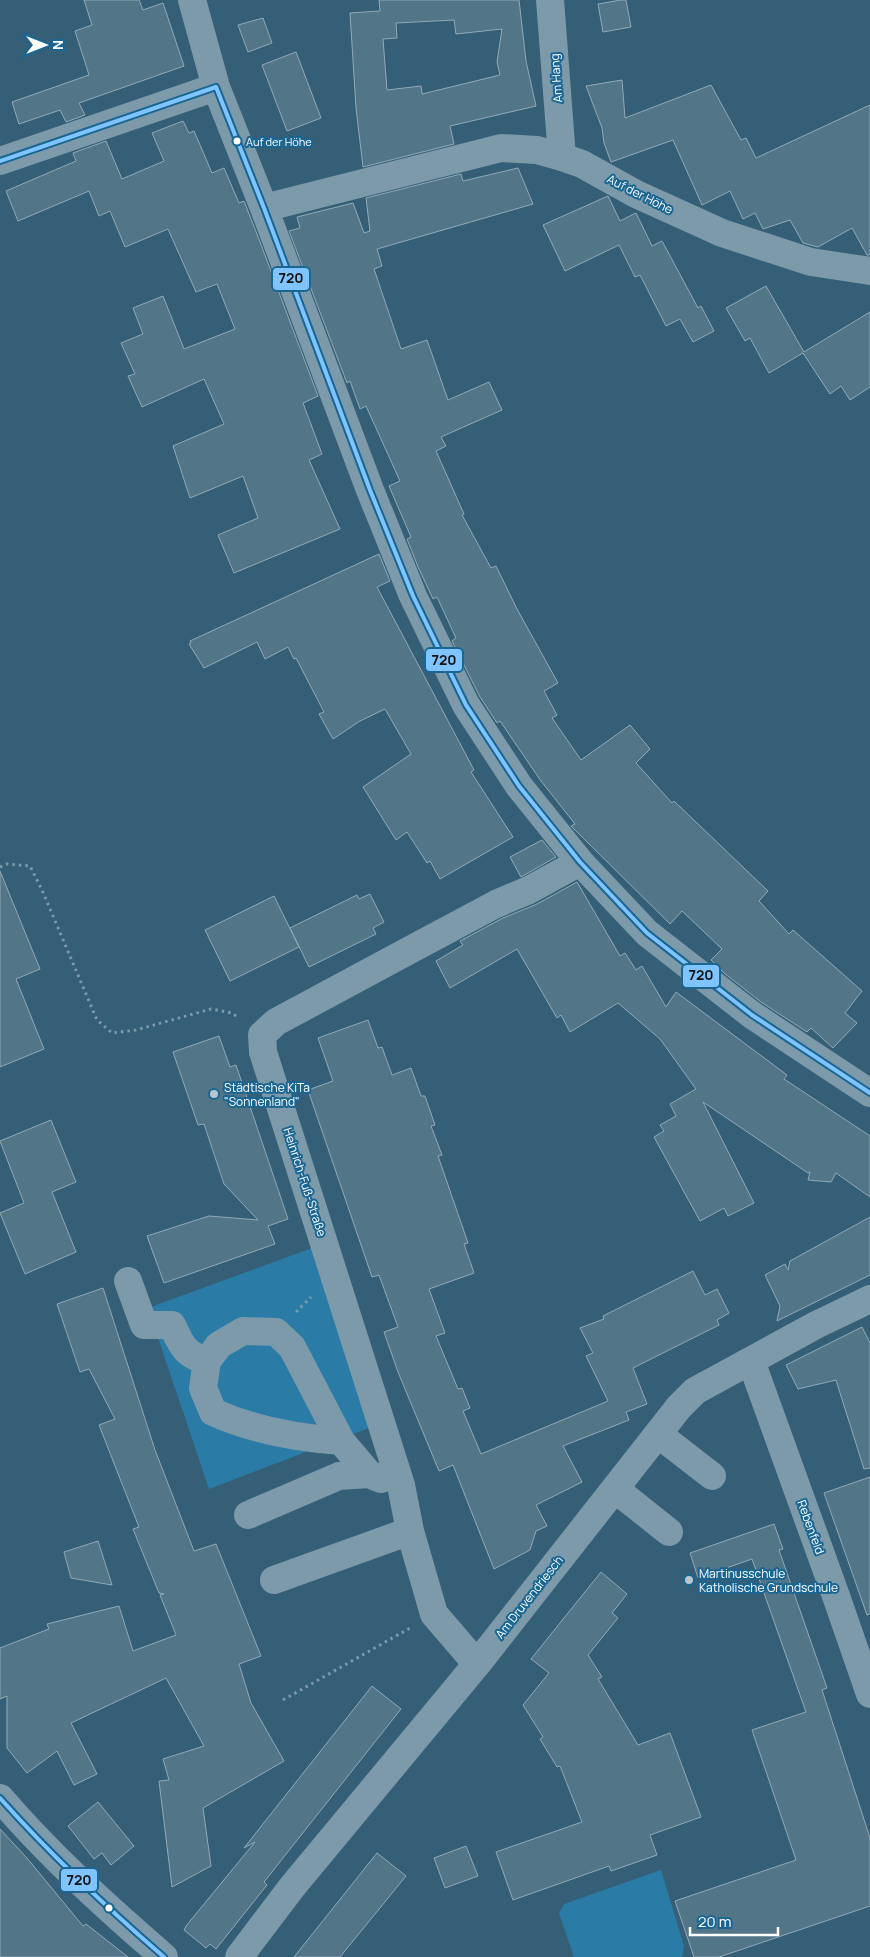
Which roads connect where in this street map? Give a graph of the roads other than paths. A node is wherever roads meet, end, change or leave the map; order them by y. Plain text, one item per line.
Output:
1 (192, 0) edge
2 (550, 0) edge
3 (216, 87) junction
4 (562, 157) junction
5 (0, 161) edge
6 (264, 208) junction
7 (870, 271) edge
8 (580, 862) junction
9 (870, 1093) edge
10 (128, 1281) dead end
11 (870, 1298) edge
12 (751, 1360) junction
13 (207, 1361) junction
14 (658, 1434) junction
15 (341, 1440) junction
16 (369, 1474) junction
17 (712, 1476) dead end
18 (401, 1486) junction
19 (615, 1489) junction
20 (248, 1515) dead end
21 (410, 1531) junction
22 (669, 1532) dead end
23 (274, 1580) dead end
24 (477, 1664) junction
25 (870, 1694) edge
26 (0, 1798) edge
27 (164, 1957) edge
28 (239, 1957) edge

1 - 3 street
2 - 4 street, Am Hang
3 - 5 street
3 - 6 street
4 - 6 street, Auf der Höhe
4 - 7 street, Auf der Höhe
6 - 8 street
8 - 9 street
8 - 18 street, Heinrich-Fuß-Straße
10 - 13 street
11 - 12 street, Am Druvendriesch
12 - 14 street, Am Druvendriesch
12 - 25 street, Rebenfeld
13 - 15 street
13 - 15 street
14 - 17 street
14 - 19 street, Am Druvendriesch
15 - 16 street
16 - 18 street
16 - 20 street
18 - 21 street, Heinrich-Fuß-Straße
19 - 22 street
19 - 24 street, Am Druvendriesch
21 - 23 street
21 - 24 street, Heinrich-Fuß-Straße
24 - 28 street, Am Druvendriesch
26 - 27 street

